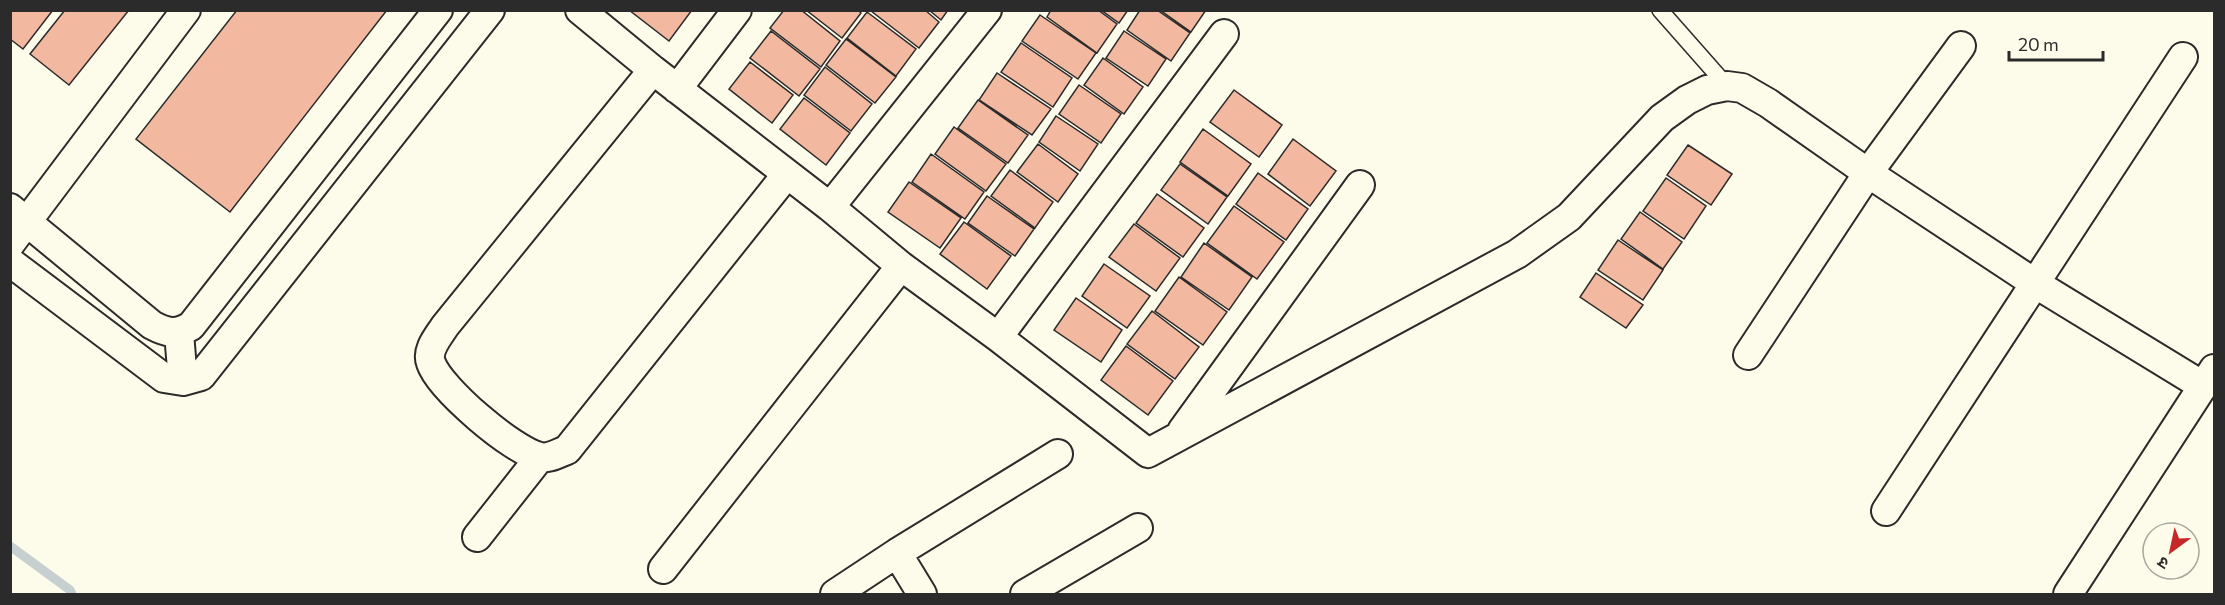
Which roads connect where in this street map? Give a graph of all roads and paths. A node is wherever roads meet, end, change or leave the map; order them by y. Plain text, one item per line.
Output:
1 (186, 10) edge
2 (438, 10) edge
3 (490, 10) edge
4 (580, 10) edge
5 (737, 10) edge
6 (987, 10) edge
7 (1660, 10) edge
8 (1224, 34) dead end
9 (1961, 46) dead end
10 (2183, 57) dead end
11 (653, 70) junction
12 (1727, 86) junction
13 (677, 89) junction
14 (1868, 173) junction
15 (787, 174) junction
16 (1360, 185) dead end
17 (830, 207) junction
18 (19, 215) edge
19 (12, 261) edge
20 (900, 266) junction
21 (2036, 284) junction
22 (179, 333) junction
23 (998, 337) junction
24 (1748, 355) dead end
25 (2209, 378) edge
26 (183, 381) junction
27 (1178, 436) junction
28 (1058, 454) dead end
29 (540, 457) junction
30 (1886, 511) dead end
31 (1138, 528) dead end
32 (477, 537) dead end
33 (897, 553) junction
34 (663, 569) dead end
35 (835, 594) edge
36 (922, 594) edge
37 (1025, 594) edge
38 (2068, 594) edge

1 - 18 street
2 - 22 street
3 - 26 street
4 - 11 street
5 - 13 street
6 - 17 street
7 - 12 lane
8 - 23 street
9 - 14 street
10 - 21 street
11 - 13 street
11 - 29 street
12 - 14 street
12 - 27 street
13 - 15 street
14 - 21 street
14 - 24 street
15 - 17 street
15 - 29 street
16 - 27 street
17 - 20 street
18 - 19 street
18 - 22 street
19 - 26 street
20 - 23 street
20 - 34 street
21 - 25 street
21 - 30 street
22 - 26 street
23 - 27 street
25 - 38 street
28 - 33 street
29 - 32 street
31 - 37 street
33 - 35 street
33 - 36 street

